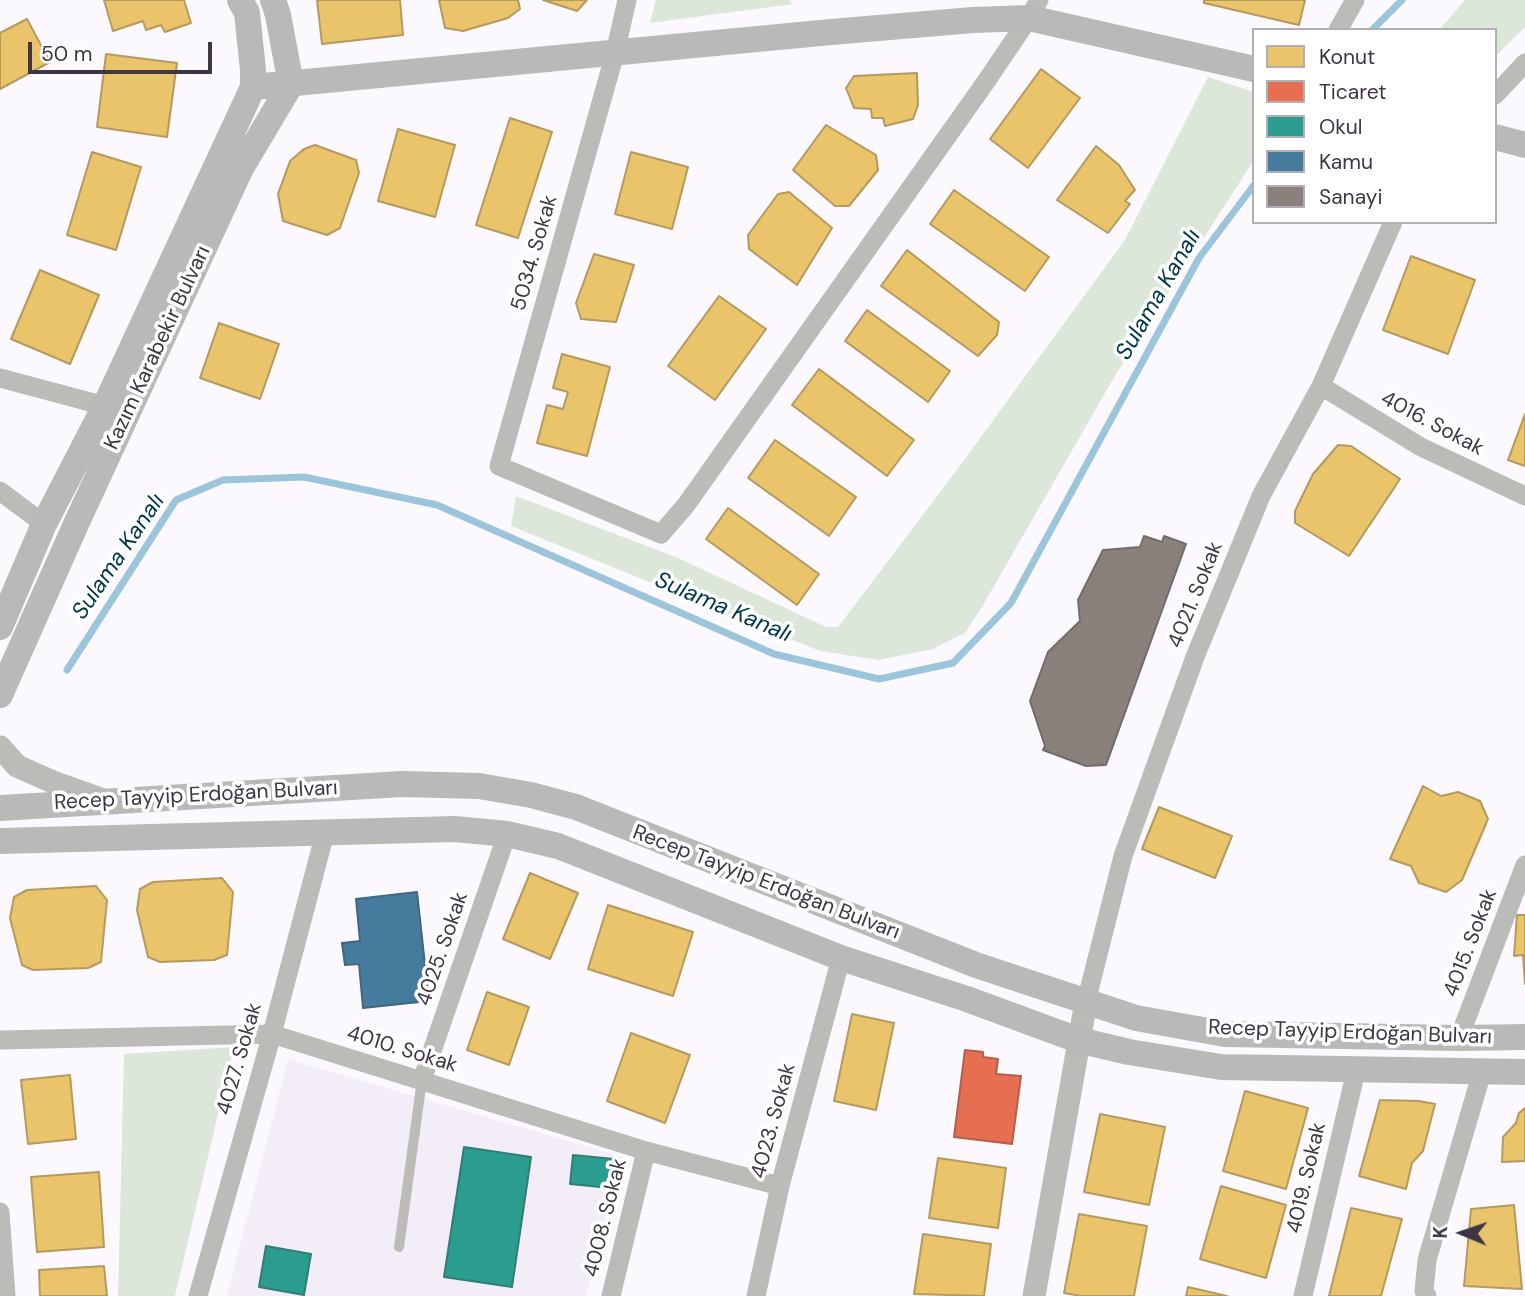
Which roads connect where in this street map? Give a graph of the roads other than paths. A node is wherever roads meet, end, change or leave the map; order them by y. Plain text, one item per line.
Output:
1 (240, 0) edge
2 (273, 0) edge
3 (627, 0) edge
4 (1354, 0) edge
5 (1034, 9) edge
6 (1339, 28) edge
7 (615, 53) junction
8 (1525, 63) edge
9 (1252, 68) edge
10 (291, 84) junction
11 (253, 87) junction
12 (1497, 93) edge
13 (1497, 137) edge
14 (1525, 145) edge
15 (1392, 224) edge
16 (0, 378) edge
17 (1321, 386) junction
18 (118, 407) junction
19 (0, 491) edge
20 (1525, 496) edge
21 (44, 524) junction
22 (0, 627) edge
23 (0, 695) edge
24 (0, 747) edge
25 (107, 801) junction
26 (0, 808) edge
27 (325, 833) junction
28 (507, 834) junction
29 (0, 841) edge
30 (1525, 865) edge
31 (841, 958) junction
32 (1086, 1002) junction
33 (271, 1034) junction
34 (1525, 1037) edge
35 (1459, 1038) junction
36 (0, 1040) edge
37 (1078, 1040) junction
38 (1356, 1071) junction
39 (1482, 1072) junction
40 (1525, 1072) edge
41 (422, 1080) junction
42 (646, 1151) junction
43 (780, 1186) junction
44 (0, 1212) edge
45 (399, 1247) dead end
46 (6, 1296) edge
47 (198, 1296) edge
48 (611, 1296) edge
49 (756, 1296) edge
50 (1034, 1296) edge
51 (1303, 1296) edge
52 (1427, 1296) edge

1 - 11 main road, Kazım Karabekir Bulvarı
2 - 10 main road
3 - 7 street, 5034. Sokak
4 - 6 street
5 - 7 main road
5 - 7 street, 5034. Sokak
5 - 9 main road
7 - 10 main road
8 - 12 street
10 - 11 main road
10 - 18 main road, Kazım Karabekir Bulvarı
11 - 18 main road, Kazım Karabekir Bulvarı
13 - 14 main road
15 - 17 street, 4021. Sokak
16 - 18 street
17 - 20 street, 4016. Sokak
17 - 32 street, 4021. Sokak
18 - 21 main road, Kazım Karabekir Bulvarı
18 - 23 main road, Kazım Karabekir Bulvarı
19 - 21 street
21 - 22 main road, Kazım Karabekir Bulvarı
24 - 25 street
25 - 26 main road, Recep Tayyip Erdoğan Bulvarı
25 - 32 main road, Recep Tayyip Erdoğan Bulvarı
27 - 28 main road, Recep Tayyip Erdoğan Bulvarı
27 - 29 main road, Recep Tayyip Erdoğan Bulvarı
27 - 33 street, 4027. Sokak
28 - 31 main road, Recep Tayyip Erdoğan Bulvarı
28 - 41 street, 4025. Sokak
30 - 35 street, 4015. Sokak
31 - 37 main road, Recep Tayyip Erdoğan Bulvarı
31 - 43 street, 4023. Sokak
32 - 35 main road, Recep Tayyip Erdoğan Bulvarı
32 - 37 street
33 - 36 street, 4010. Sokak
33 - 41 street, 4010. Sokak
33 - 47 street, 4027. Sokak
34 - 35 main road, Recep Tayyip Erdoğan Bulvarı
37 - 38 main road, Recep Tayyip Erdoğan Bulvarı
37 - 50 street
38 - 39 main road, Recep Tayyip Erdoğan Bulvarı
38 - 51 street, 4019. Sokak
39 - 40 main road, Recep Tayyip Erdoğan Bulvarı
39 - 52 street
41 - 42 street, 4010. Sokak
41 - 45 lane
42 - 43 street, 4010. Sokak
42 - 48 street, 4008. Sokak
43 - 49 street, 4023. Sokak
44 - 46 street

